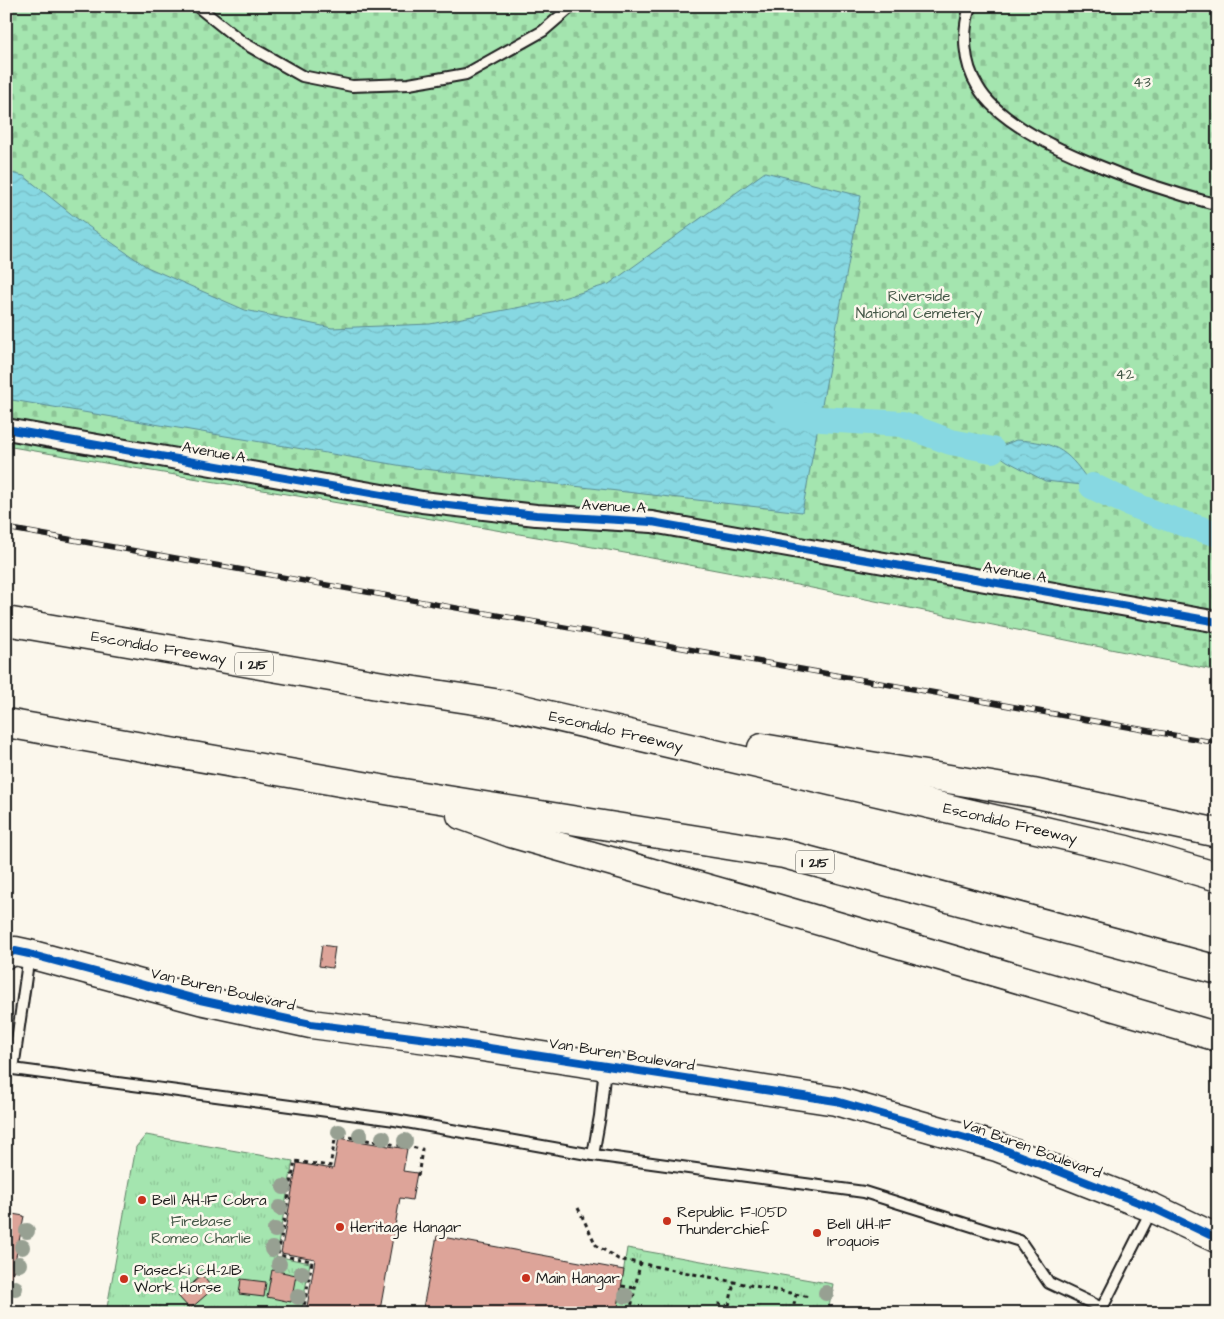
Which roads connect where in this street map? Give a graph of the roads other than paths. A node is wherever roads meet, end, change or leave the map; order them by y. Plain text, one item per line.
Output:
1 (197, 6) edge
2 (572, 6) edge
3 (970, 6) edge
4 (1218, 205) edge
5 (6, 429) edge
6 (6, 621) edge
7 (1218, 622) edge
8 (501, 704) junction
9 (6, 723) edge
10 (403, 793) junction
11 (1218, 833) edge
12 (1218, 877) edge
13 (14, 949) edge
14 (1218, 970) edge
15 (1218, 1037) edge
16 (606, 1066) junction
17 (593, 1155) junction
18 (1153, 1208) junction
19 (1218, 1239) edge
20 (1102, 1310) edge

1 - 2 lane
3 - 4 lane
5 - 7 street, Avenue A
6 - 8 main road, Escondido Freeway / I 215
8 - 11 main road
8 - 12 main road, Escondido Freeway / I 215
9 - 10 main road, I 215
10 - 14 main road, I 215
10 - 15 main road
13 - 16 main road, Van Buren Boulevard
13 - 17 lane
16 - 17 lane
16 - 18 main road, Van Buren Boulevard
17 - 20 lane
18 - 19 main road, Van Buren Boulevard
18 - 20 lane

